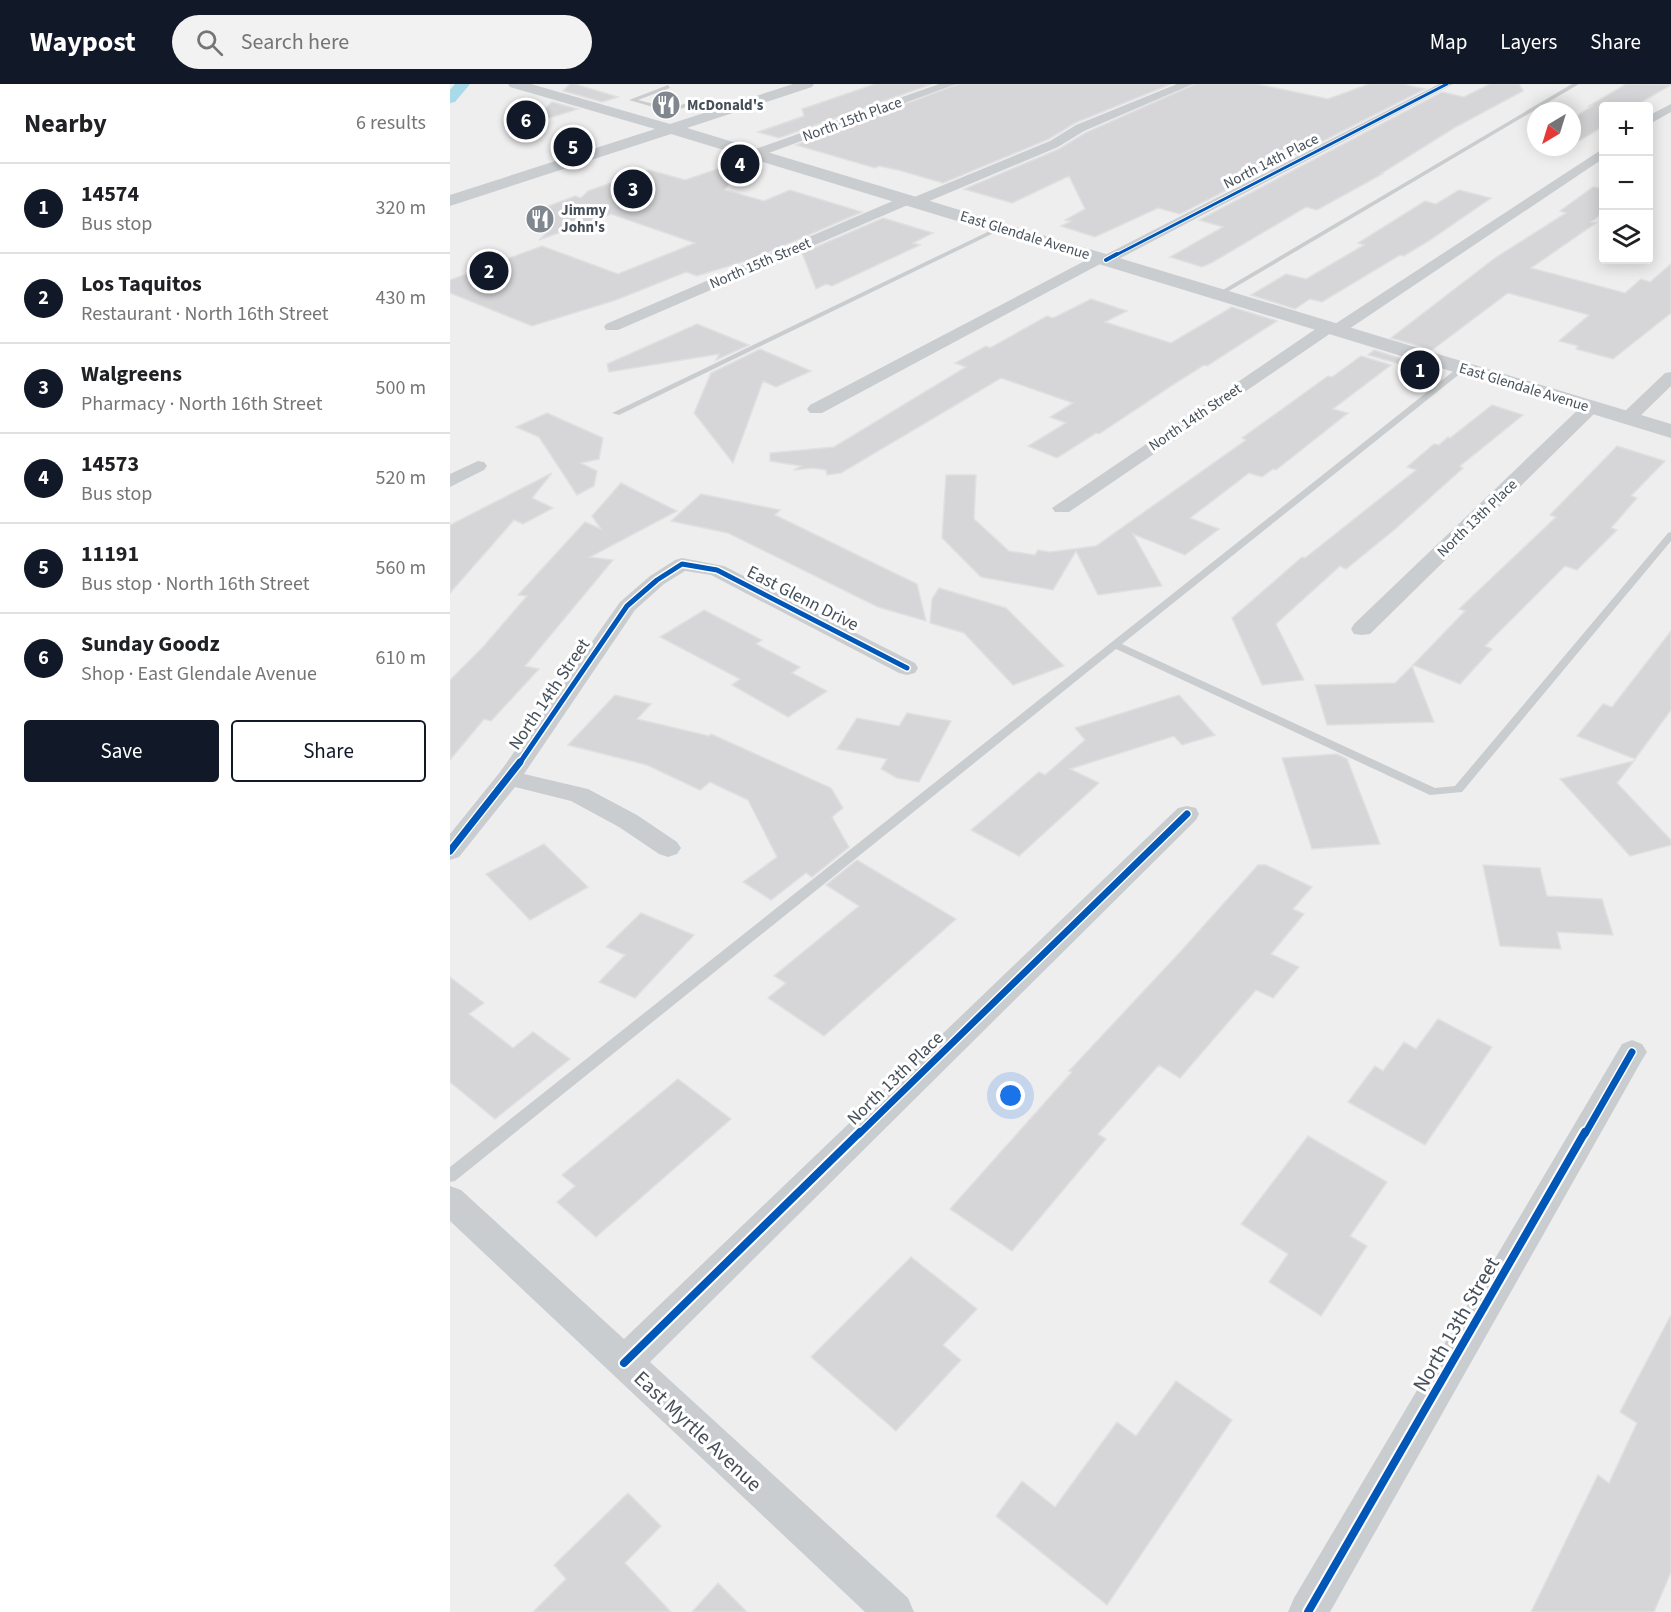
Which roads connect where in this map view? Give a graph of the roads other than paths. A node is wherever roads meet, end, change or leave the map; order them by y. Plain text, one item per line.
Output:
1 (515, 84) edge
2 (807, 84) edge
3 (950, 84) edge
4 (1187, 84) edge
5 (1447, 84) edge
6 (1576, 84) edge
7 (668, 87) dead end
8 (709, 99) dead end
9 (1671, 107) edge
10 (1653, 119) edge
11 (671, 128) junction
12 (754, 154) junction
13 (1599, 155) edge
14 (450, 201) edge
15 (911, 201) junction
16 (1000, 228) junction
17 (1103, 259) junction
18 (1220, 294) junction
19 (612, 327) dead end
20 (1333, 328) junction
21 (1463, 368) junction
22 (1671, 377) edge
23 (1591, 407) junction
24 (816, 409) dead end
25 (616, 413) dead end
26 (1628, 418) junction
27 (1671, 431) edge
28 (478, 466) dead end
29 (450, 481) edge
30 (1062, 508) dead end
31 (1671, 535) edge
32 (682, 564) joint
33 (1362, 629) dead end
34 (1115, 645) junction
35 (907, 668) dead end
36 (509, 778) junction
37 (1187, 814) dead end
38 (668, 848) dead end
39 (450, 851) edge
40 (1632, 1052) dead end
41 (450, 1176) edge
42 (450, 1200) edge
43 (624, 1363) junction
44 (894, 1612) edge
45 (1308, 1612) edge

1 - 11 main road, East Glendale Avenue
2 - 11 main road
3 - 12 street, North 15th Place
4 - 15 street, North 15th Street
5 - 17 street, North 14th Place
6 - 18 lane
7 - 8 lane
9 - 10 street
11 - 12 main road, East Glendale Avenue
11 - 14 main road
12 - 15 main road, East Glendale Avenue
13 - 20 street, North 14th Street
15 - 16 main road, East Glendale Avenue
15 - 19 street, North 15th Street
16 - 17 main road, East Glendale Avenue
16 - 25 lane
17 - 18 main road, East Glendale Avenue
17 - 24 street, North 14th Place
18 - 20 main road, East Glendale Avenue
20 - 21 main road, East Glendale Avenue
20 - 30 street, North 14th Street
21 - 23 main road, East Glendale Avenue
21 - 34 lane
22 - 26 street
23 - 26 main road, East Glendale Avenue
23 - 33 street, North 13th Place
26 - 27 main road, East Glendale Avenue
28 - 29 street
31 - 34 lane
32 - 35 street, East Glenn Drive
32 - 36 street, North 14th Street
34 - 41 lane
36 - 38 street
36 - 39 street, North 14th Street
37 - 43 street, North 13th Place
40 - 45 street, North 13th Street
42 - 43 street, East Myrtle Avenue
43 - 44 street, East Myrtle Avenue

